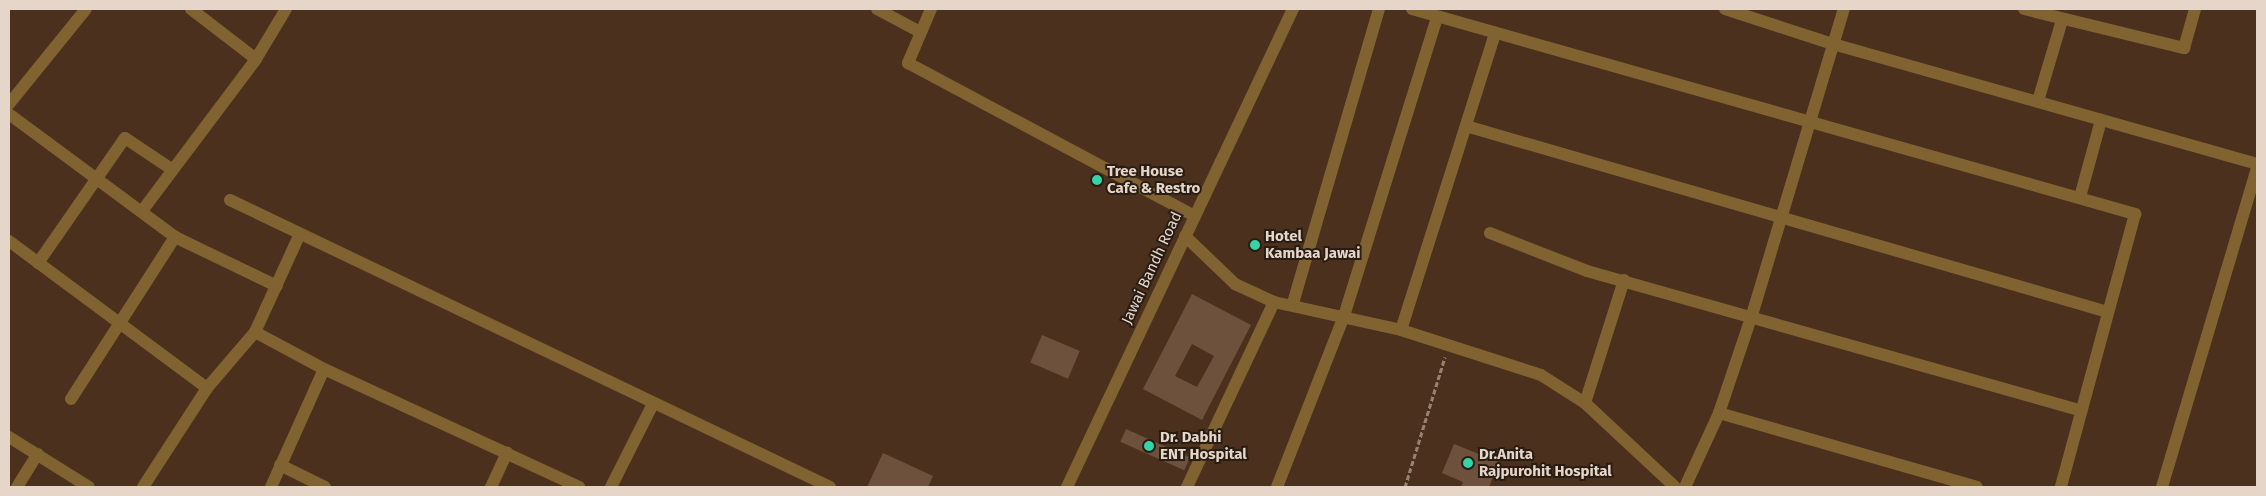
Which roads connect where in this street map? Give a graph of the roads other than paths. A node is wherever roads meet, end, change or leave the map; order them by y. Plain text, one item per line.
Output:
1 (86, 9) edge
2 (191, 9) edge
3 (286, 9) edge
4 (877, 9) edge
5 (931, 9) edge
6 (1293, 9) edge
7 (1379, 9) edge
8 (1412, 9) edge
9 (1725, 9) edge
10 (1844, 9) edge
11 (2024, 9) edge
12 (2195, 9) edge
13 (1437, 16) junction
14 (2062, 20) junction
15 (920, 32) junction
16 (1495, 33) junction
17 (1833, 44) junction
18 (256, 59) junction
19 (2038, 101) junction
20 (9, 104) edge
21 (9, 114) edge
22 (2101, 120) junction
23 (1812, 125) junction
24 (1466, 126) junction
25 (2257, 164) edge
26 (170, 168) junction
27 (2257, 169) edge
28 (92, 179) junction
29 (2080, 197) junction
30 (230, 200) dead end
31 (142, 211) junction
32 (1195, 216) junction
33 (1782, 219) junction
34 (1490, 233) dead end
35 (175, 236) junction
36 (299, 236) junction
37 (1185, 236) junction
38 (9, 242) edge
39 (38, 263) junction
40 (1624, 280) junction
41 (278, 286) junction
42 (1274, 302) junction
43 (1293, 303) junction
44 (2108, 312) junction
45 (1752, 315) junction
46 (1344, 316) junction
47 (118, 325) junction
48 (1401, 330) junction
49 (255, 332) junction
50 (324, 369) junction
51 (207, 388) junction
52 (71, 399) dead end
53 (1585, 403) junction
54 (653, 404) junction
55 (2079, 410) junction
56 (1719, 413) junction
57 (9, 438) edge
58 (38, 454) junction
59 (507, 454) junction
60 (280, 465) junction
61 (17, 487) edge
62 (89, 487) edge
63 (143, 487) edge
64 (270, 487) edge
65 (325, 487) edge
66 (491, 487) edge
67 (579, 487) edge
68 (611, 487) edge
69 (830, 487) edge
70 (1067, 487) edge
71 (1187, 487) edge
72 (1277, 487) edge
73 (1674, 487) edge
74 (1685, 487) edge
75 (1977, 487) edge
76 (2061, 487) edge
77 (2162, 487) edge

1 - 20 street
2 - 18 street
3 - 18 street
4 - 15 street
5 - 15 street
6 - 32 street, Jawai Bandh Road
7 - 43 street
8 - 13 street
9 - 17 street
10 - 17 street
11 - 14 street
12 - 14 street
13 - 16 street
13 - 46 street
14 - 19 street
15 - 32 street
16 - 23 street
16 - 24 street
17 - 19 street
17 - 23 street
18 - 26 street
19 - 22 street
21 - 28 street
22 - 25 street
22 - 29 street
23 - 29 street
23 - 33 street
24 - 33 street
24 - 48 street
26 - 28 street
26 - 31 street
27 - 77 street
28 - 31 street
28 - 39 street
29 - 44 street
30 - 36 street
31 - 35 street
32 - 37 street, Jawai Bandh Road
33 - 44 street
33 - 45 street
34 - 40 street
35 - 41 street
35 - 47 street
36 - 41 street
36 - 54 street
37 - 42 street
37 - 70 street, Jawai Bandh Road
38 - 39 street
39 - 47 street
40 - 45 street
40 - 53 street
41 - 49 street
42 - 43 street
42 - 71 street
43 - 46 street
44 - 55 street
45 - 55 street
45 - 56 street
46 - 48 street
46 - 72 street
47 - 51 street
47 - 52 street
48 - 53 street
49 - 50 street
49 - 51 street
50 - 59 street
50 - 60 street
51 - 63 street
53 - 73 street
54 - 68 street
54 - 69 street
55 - 76 street
56 - 74 street
56 - 75 street
57 - 58 street
58 - 61 street
58 - 62 street
59 - 66 street
59 - 67 street
60 - 64 street
60 - 65 street

